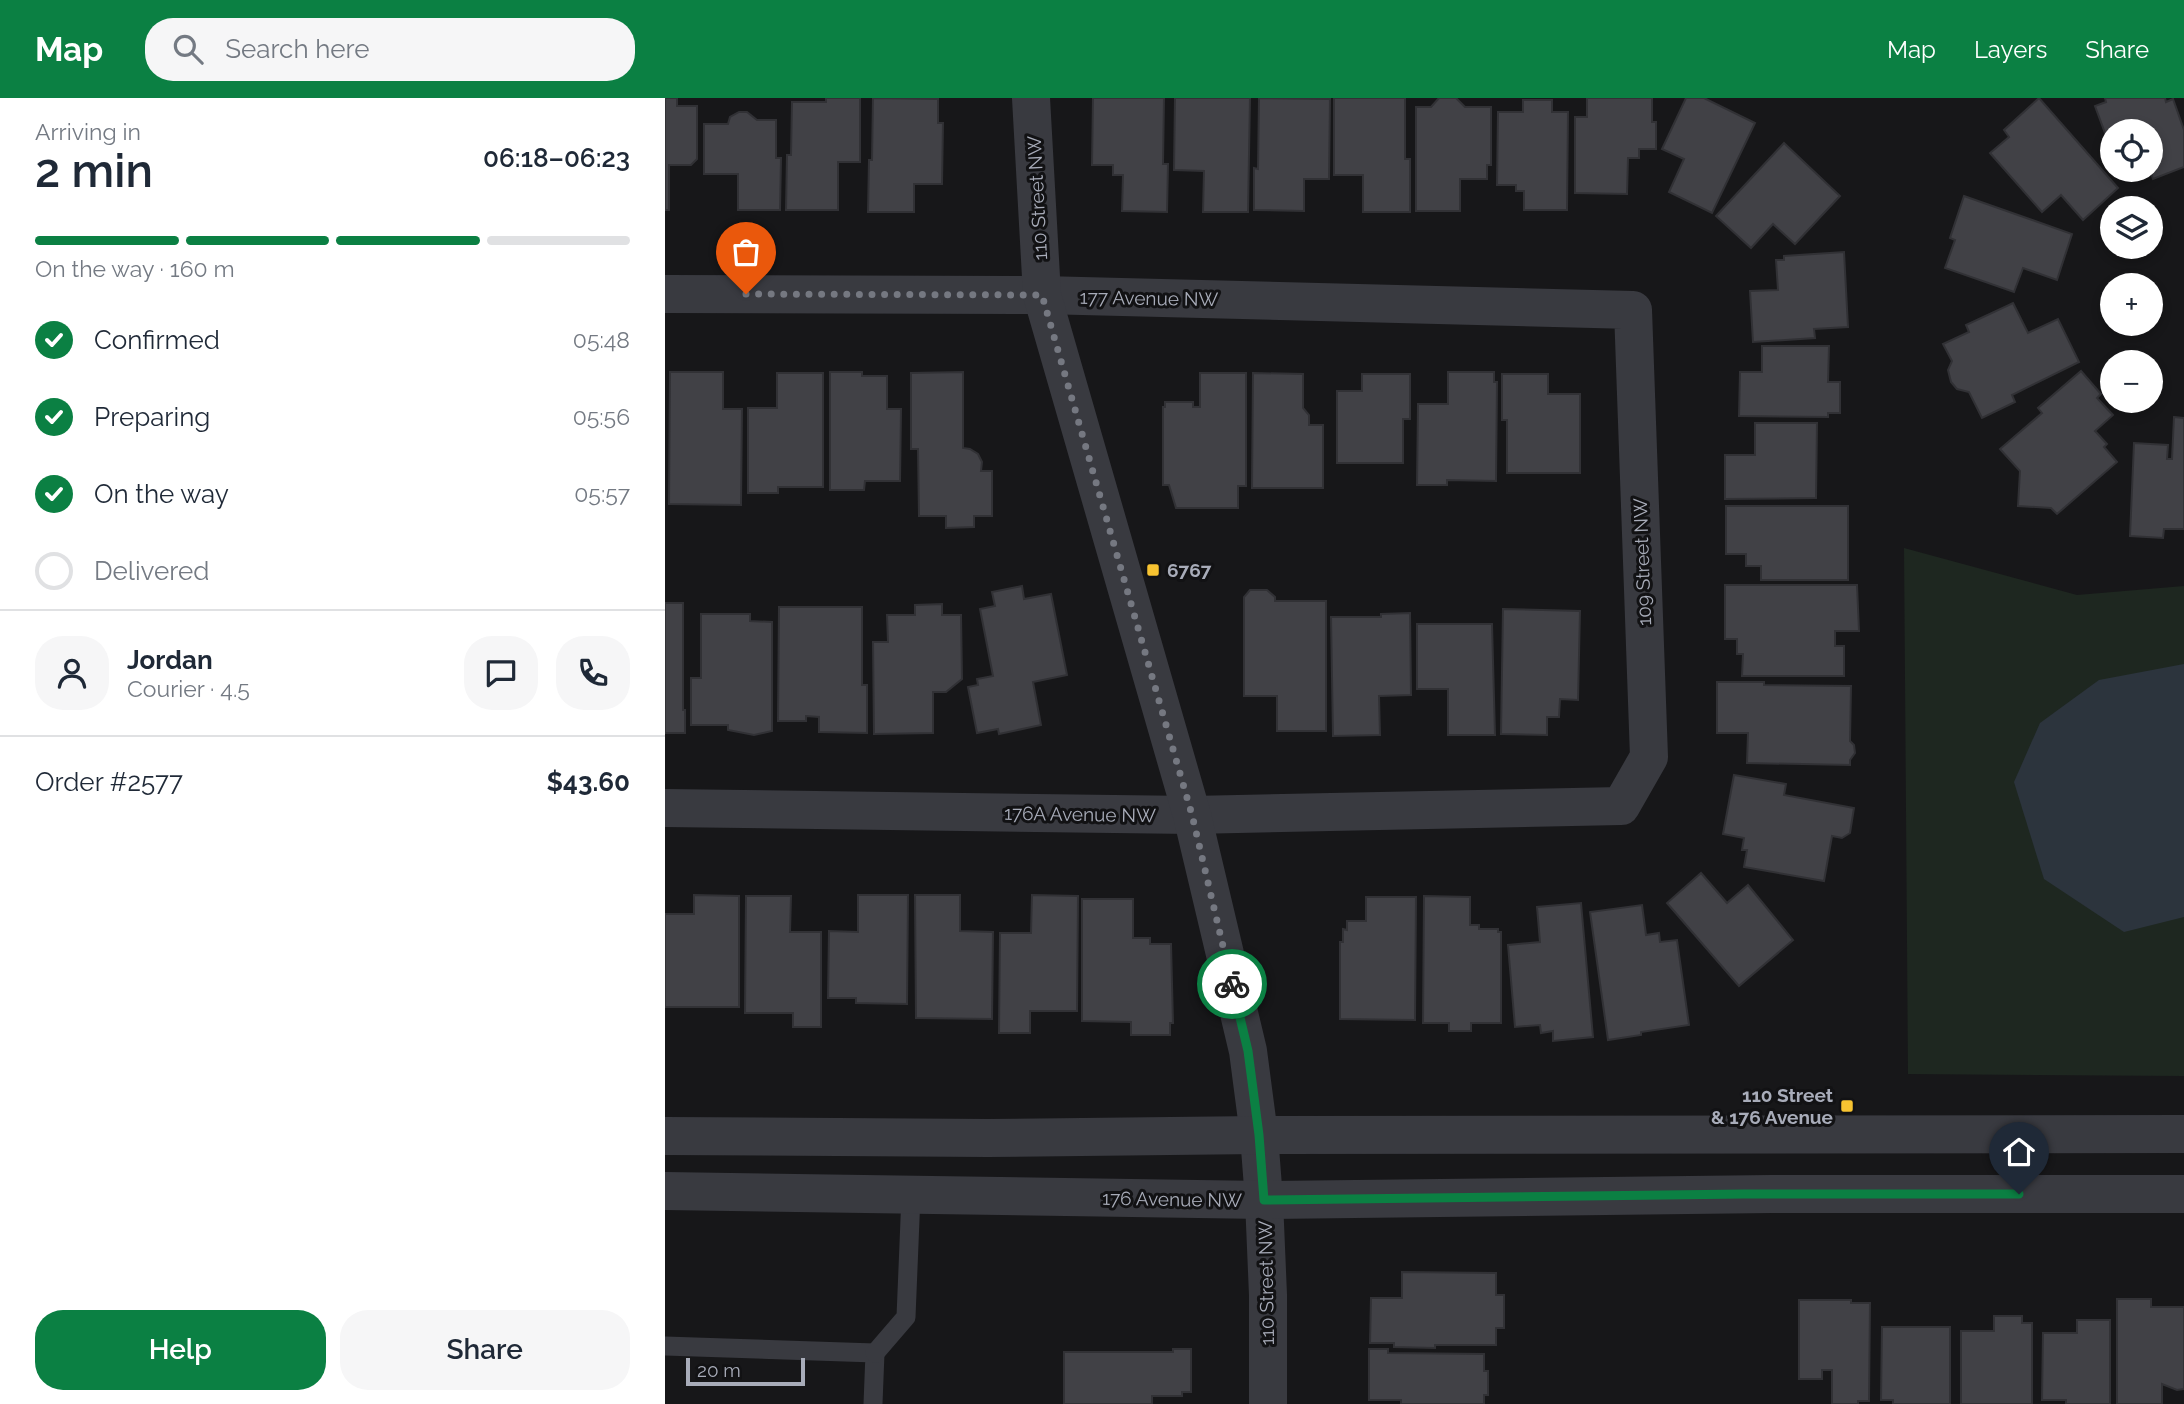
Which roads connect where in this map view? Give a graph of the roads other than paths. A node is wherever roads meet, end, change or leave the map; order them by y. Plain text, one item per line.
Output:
1 (1031, 98) edge
2 (665, 294) edge
3 (1042, 295) junction
4 (1633, 310) joint
5 (1621, 806) joint
6 (665, 808) edge
7 (1192, 815) junction
8 (2184, 1134) edge
9 (1259, 1135) junction
10 (665, 1136) edge
11 (665, 1191) edge
12 (2184, 1194) edge
13 (911, 1195) junction
14 (1264, 1200) junction
15 (665, 1346) edge
16 (875, 1353) junction
17 (873, 1404) edge
18 (1268, 1404) edge

1 - 3 street, 110 Street NW
2 - 3 street, 177 Avenue NW
3 - 4 street, 177 Avenue NW
3 - 7 street, 110 Street NW
4 - 5 street, 109 Street NW
5 - 7 street, 176A Avenue NW
6 - 7 street, 176A Avenue NW
7 - 9 street, 110 Street NW
8 - 9 street
9 - 10 street
9 - 14 street, 110 Street NW
11 - 13 street, 176 Avenue NW
12 - 14 street, 176 Avenue NW
13 - 14 street, 176 Avenue NW
13 - 16 lane
14 - 18 street, 110 Street NW
15 - 16 lane
16 - 17 lane

